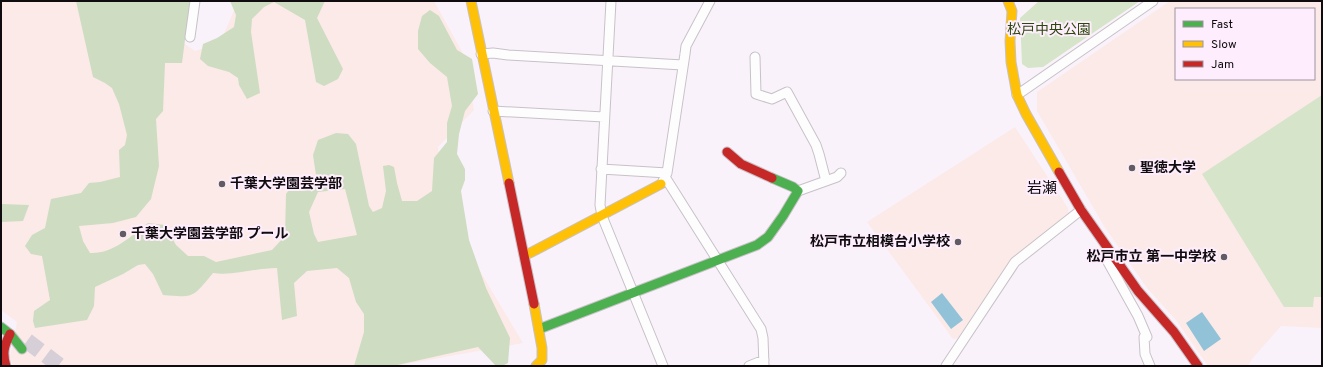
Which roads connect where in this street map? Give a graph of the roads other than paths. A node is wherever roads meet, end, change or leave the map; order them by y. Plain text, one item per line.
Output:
1 (195, 1) edge
2 (471, 1) edge
3 (611, 1) edge
4 (710, 1) edge
5 (1008, 1) edge
6 (1153, 1) edge
7 (190, 37) dead end
8 (481, 54) junction
9 (754, 57) dead end
10 (608, 60) junction
11 (683, 65) junction
12 (1018, 95) junction
13 (493, 111) junction
14 (604, 117) junction
15 (727, 152) dead end
16 (601, 169) junction
17 (841, 173) dead end
18 (664, 178) junction
19 (826, 181) junction
20 (798, 191) junction
21 (1082, 210) junction
22 (602, 216) junction
23 (524, 254) junction
24 (1113, 255) junction
25 (718, 261) junction
26 (633, 293) junction
27 (1, 327) edge
28 (539, 329) junction
29 (10, 334) junction
30 (25, 345) tunnel mouth
31 (764, 363) edge
32 (541, 364) edge
33 (6, 366) edge
34 (663, 366) edge
35 (749, 366) edge
36 (946, 366) edge
37 (1150, 366) edge
38 (1198, 366) edge

1 - 7 street
2 - 8 main road
3 - 10 street
4 - 11 street
5 - 12 main road
6 - 12 street
8 - 10 street
8 - 13 main road
9 - 19 street
10 - 11 street
10 - 14 street
11 - 18 street
12 - 21 main road
13 - 14 street
13 - 23 main road
14 - 16 street
15 - 20 main road
16 - 18 street
16 - 22 street
17 - 19 street
18 - 22 main road
18 - 25 street
19 - 20 street
20 - 25 main road
21 - 24 main road
21 - 36 street
22 - 23 main road
22 - 26 street
23 - 28 main road
24 - 37 street
24 - 38 main road
25 - 26 main road
25 - 31 street
26 - 28 main road
26 - 34 street
27 - 29 main road
28 - 32 main road
29 - 30 main road
29 - 33 main road
31 - 35 street

